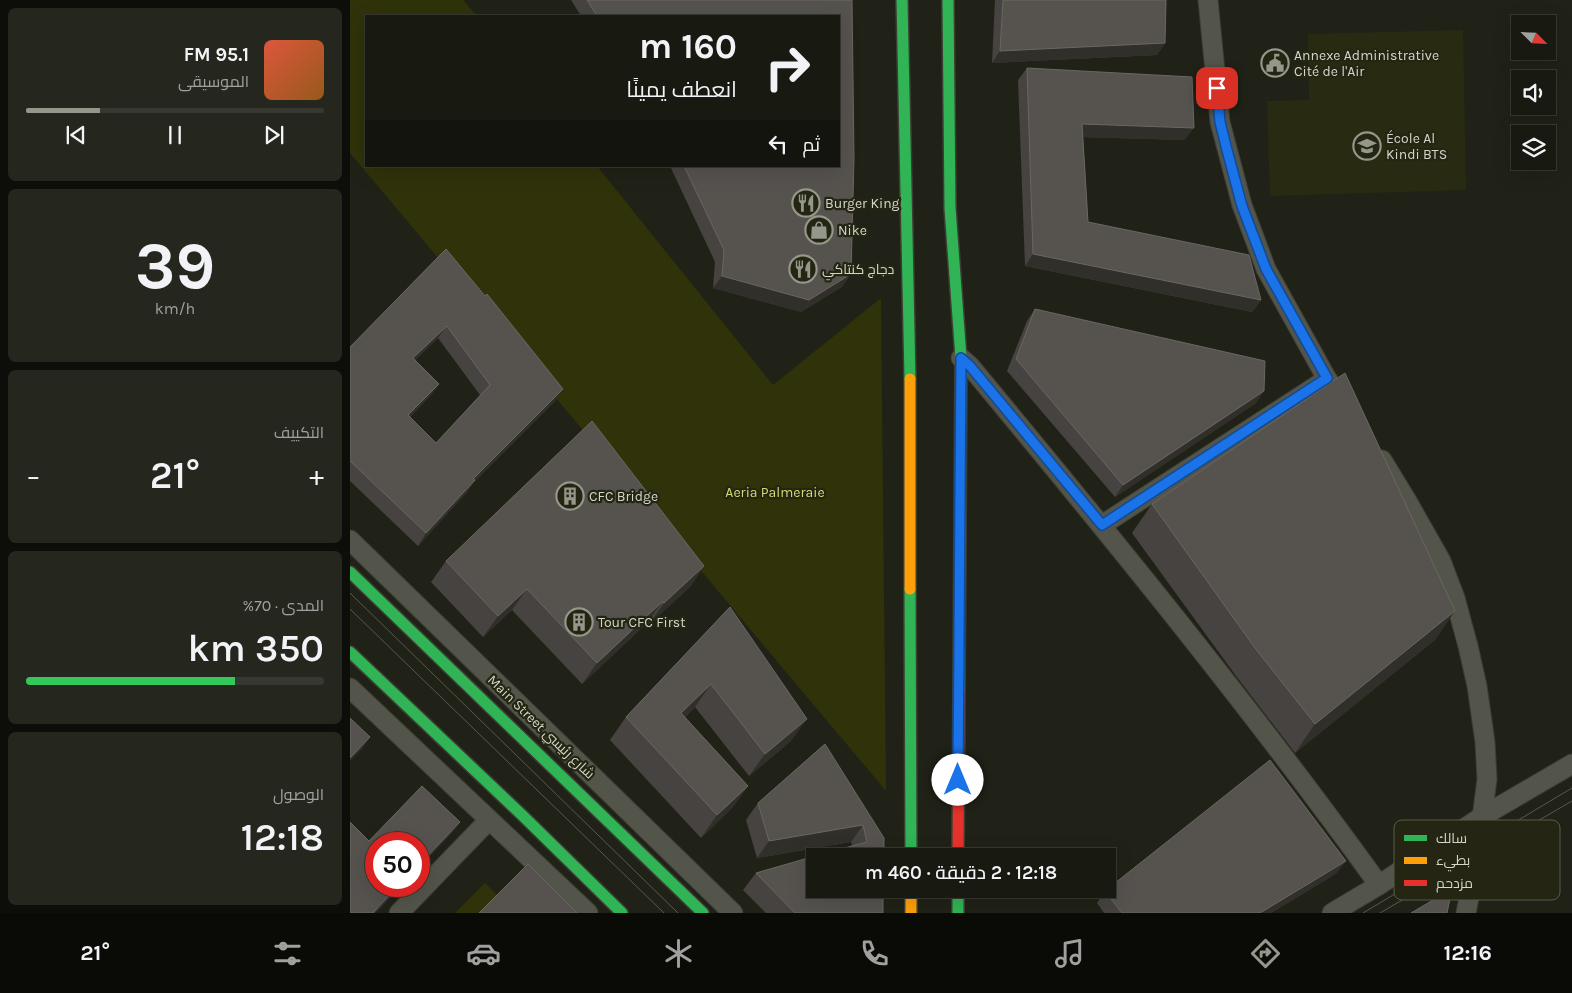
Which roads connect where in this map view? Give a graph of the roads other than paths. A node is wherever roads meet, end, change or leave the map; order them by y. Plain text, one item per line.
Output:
1 (902, 0) edge
2 (948, 0) edge
3 (1208, 0) edge
4 (961, 358) junction
5 (1327, 378) junction
6 (1355, 419) edge
7 (1372, 444) edge
8 (1102, 525) junction
9 (350, 540) edge
10 (350, 572) edge
11 (350, 652) edge
12 (350, 688) edge
13 (1572, 764) edge
14 (1482, 816) junction
15 (489, 820) junction
16 (1476, 820) edge
17 (1482, 820) edge
18 (911, 848) edge
19 (958, 848) edge
20 (1394, 875) edge
21 (1379, 885) junction
22 (911, 898) edge
23 (958, 898) edge
24 (1469, 900) edge
25 (399, 913) edge
26 (588, 913) edge
27 (622, 913) edge
28 (703, 913) edge
29 (733, 913) edge
30 (911, 913) edge
31 (958, 913) edge
32 (1332, 913) edge
33 (1466, 913) edge

1 - 18 main road
2 - 4 main road
3 - 5 street
4 - 8 street
4 - 19 main road
5 - 6 street
5 - 8 street
7 - 14 street
8 - 21 street
9 - 29 street, Main Street شارع رئيسي
10 - 28 main road, Main Street شارع رئيسي
11 - 27 main road
12 - 15 street
13 - 14 street
14 - 16 street
14 - 17 street
15 - 25 street
15 - 26 street
20 - 21 street
21 - 32 street
22 - 30 main road
23 - 31 main road
24 - 33 street

